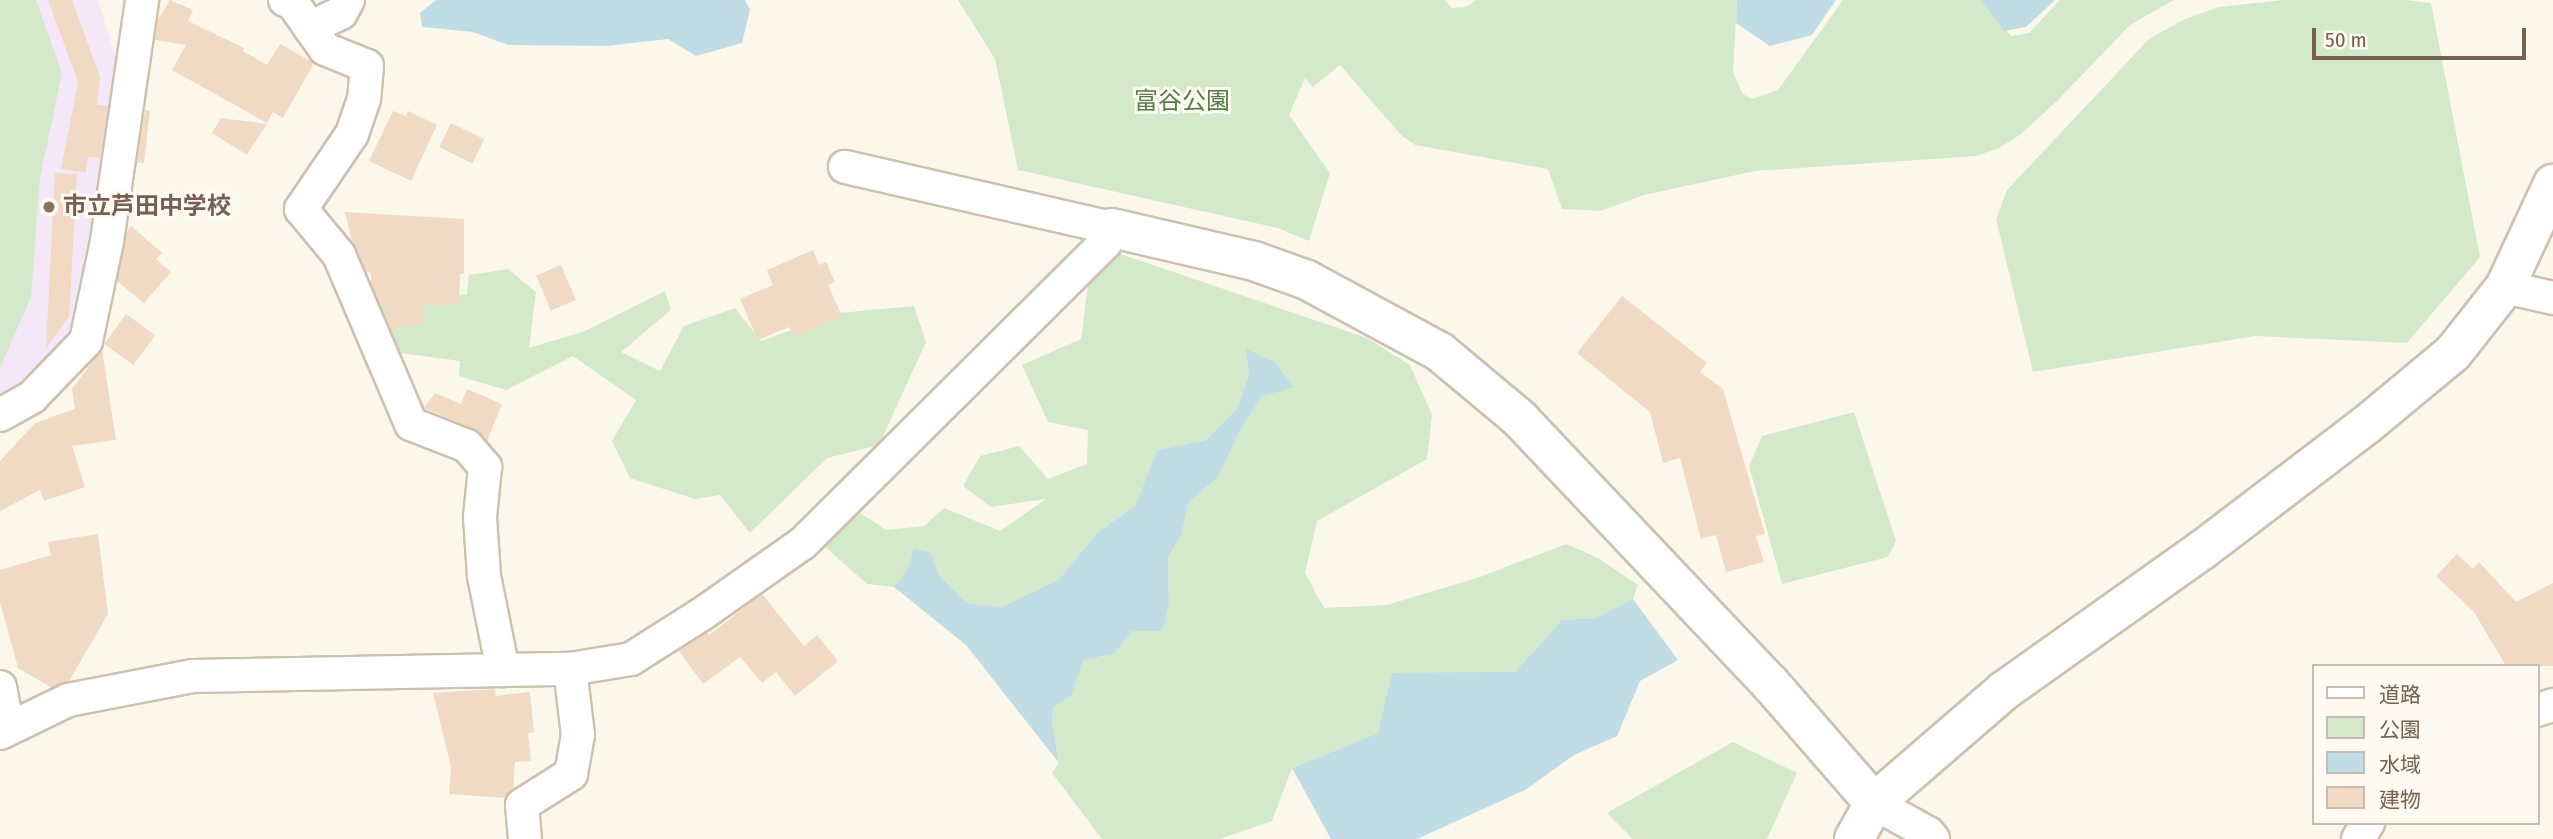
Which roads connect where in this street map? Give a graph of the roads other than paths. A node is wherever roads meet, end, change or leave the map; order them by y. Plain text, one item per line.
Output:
1 (142, 0) edge
2 (285, 0) edge
3 (348, 0) edge
4 (310, 28) junction
5 (845, 167) dead end
6 (2553, 184) edge
7 (1112, 228) junction
8 (2505, 287) junction
9 (2553, 298) edge
10 (0, 415) edge
11 (570, 669) junction
12 (503, 670) junction
13 (0, 687) edge
14 (4, 730) edge
15 (1874, 803) junction
16 (525, 839) edge
17 (1854, 839) edge
18 (1933, 839) edge

1 - 10 street
2 - 4 street
3 - 4 street
4 - 12 street
5 - 7 street
6 - 8 street
7 - 11 street
7 - 15 street
8 - 9 street
8 - 15 street
11 - 12 street
11 - 16 street
12 - 14 street
13 - 14 street
15 - 17 street
15 - 18 street

